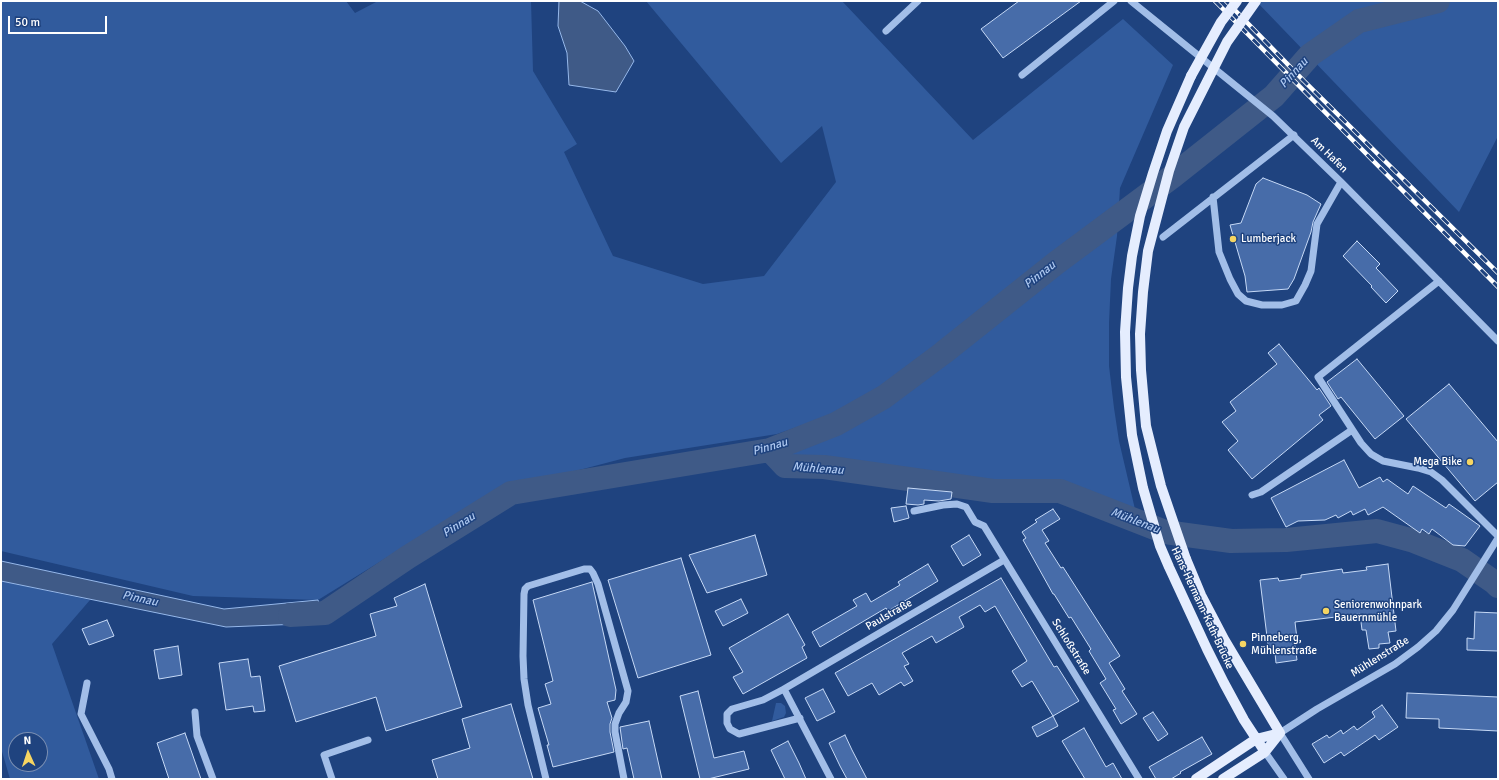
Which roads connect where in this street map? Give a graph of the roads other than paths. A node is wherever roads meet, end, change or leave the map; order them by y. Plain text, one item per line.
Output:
1 (918, 1) edge
2 (1114, 1) edge
3 (1131, 1) edge
4 (1237, 1) edge
5 (1256, 1) edge
6 (886, 31) dead end
7 (1022, 75) dead end
8 (1294, 135) junction
9 (1341, 182) junction
10 (1213, 197) junction
11 (1163, 237) dead end
12 (1439, 281) junction
13 (1498, 341) edge
14 (1352, 430) junction
15 (1252, 495) dead end
16 (914, 511) dead end
17 (1498, 537) edge
18 (1004, 560) junction
19 (88, 683) dead end
20 (784, 689) junction
21 (195, 712) dead end
22 (800, 718) junction
23 (1280, 733) junction
24 (1256, 739) junction
25 (368, 740) dead end
26 (1265, 752) junction
27 (112, 779) edge
28 (213, 779) edge
29 (332, 779) edge
30 (546, 779) edge
31 (624, 779) edge
32 (831, 779) edge
33 (1139, 779) edge
34 (1196, 779) edge
35 (1224, 779) edge
36 (1284, 779) edge
37 (1310, 779) edge

1 - 6 street
2 - 7 street
3 - 8 street, Am Hafen
4 - 24 main road, Hans-Hermann-Kath-Brücke, bridge
5 - 23 main road, Hans-Hermann-Kath-Brücke, bridge
8 - 9 street, Am Hafen
8 - 10 street
9 - 10 street
9 - 12 street, Am Hafen
10 - 11 street
12 - 13 street, Am Hafen
12 - 14 street
14 - 15 street
14 - 17 street
16 - 18 street, Schloßstraße
17 - 23 street, Mühlenstraße
18 - 20 street, Paulstraße
18 - 33 street, Schloßstraße
19 - 27 street
20 - 22 street
20 - 22 street, Paulstraße
21 - 28 street
22 - 32 street
23 - 24 main road, Mühlenstraße
23 - 26 main road, Mühlenstraße
23 - 37 street
24 - 26 main road, Hans-Hermann-Kath-Brücke
24 - 34 main road, Mühlenstraße
25 - 29 street
26 - 35 main road, Mühlenstraße
26 - 36 street
30 - 31 street

